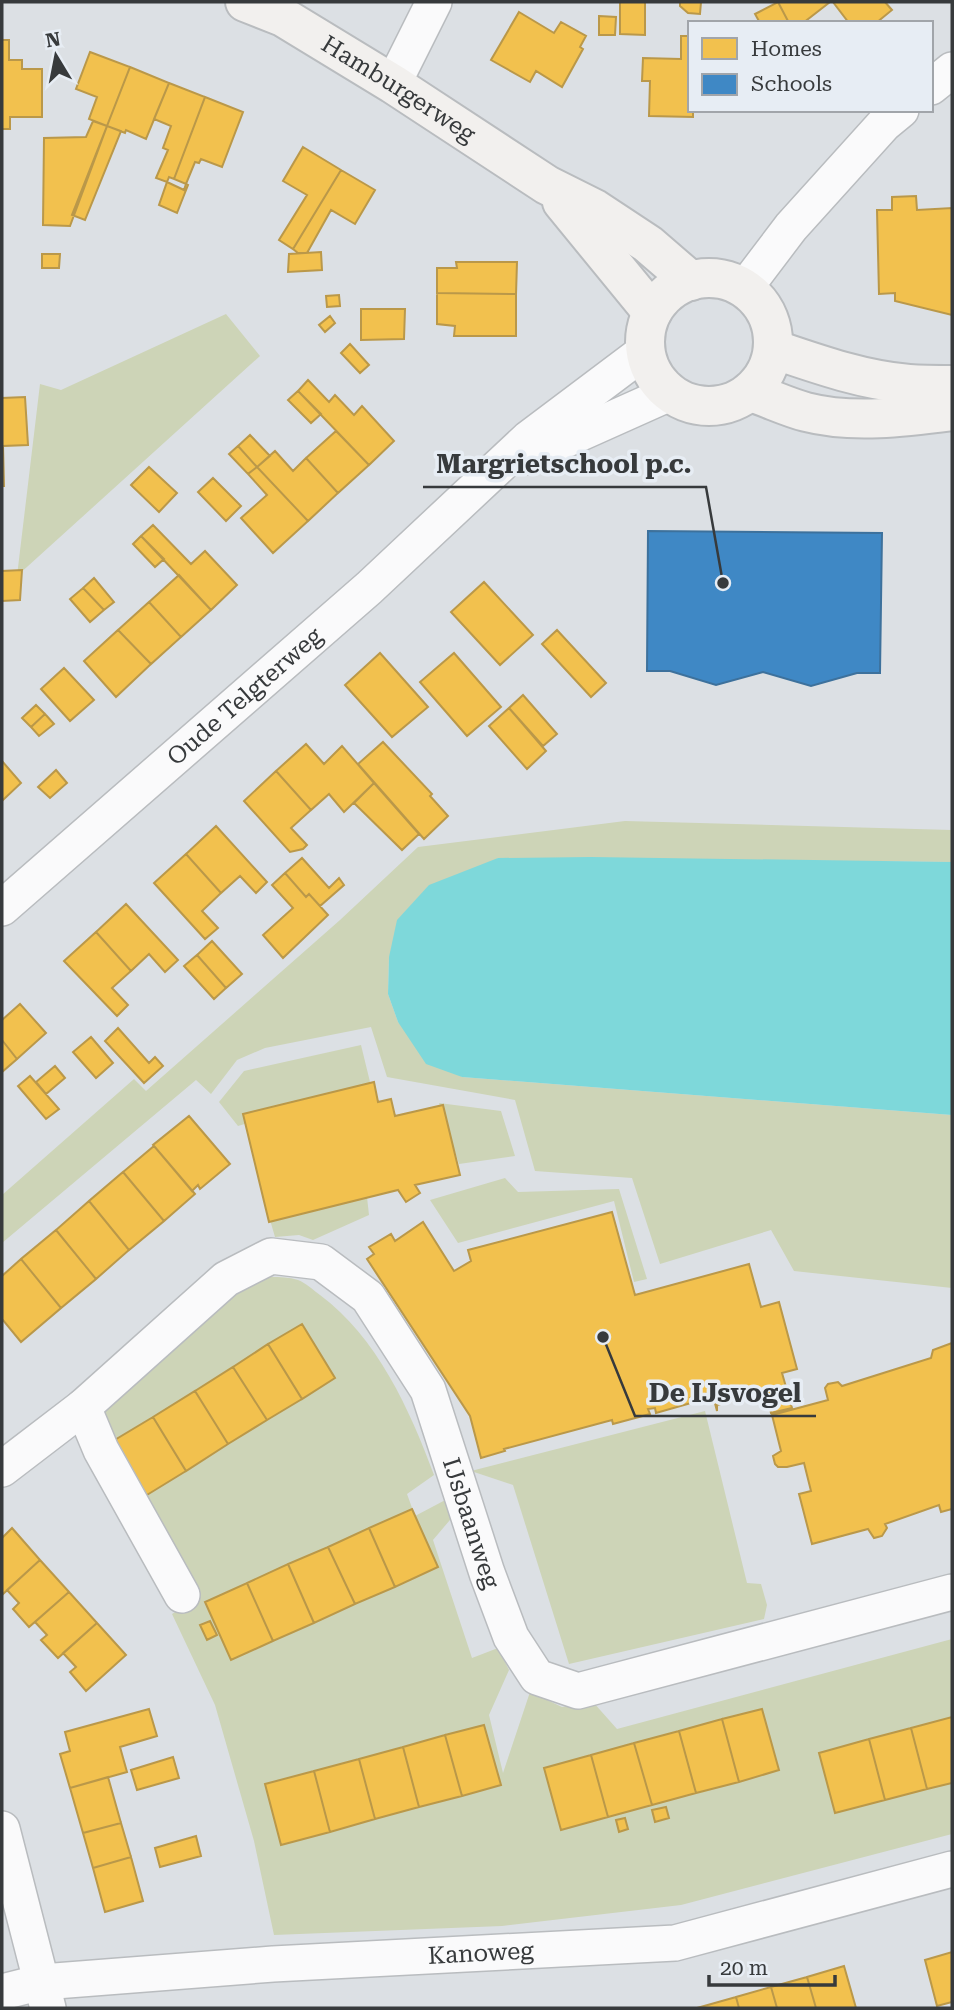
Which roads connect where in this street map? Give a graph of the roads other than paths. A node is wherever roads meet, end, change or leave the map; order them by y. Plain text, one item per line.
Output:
1 (246, 2) edge
2 (434, 2) edge
3 (952, 70) edge
4 (393, 85) junction
5 (933, 85) edge
6 (899, 112) edge
7 (547, 185) junction
8 (691, 281) junction
9 (744, 289) junction
10 (652, 312) junction
11 (773, 349) junction
12 (645, 351) junction
13 (952, 385) edge
14 (750, 392) junction
15 (670, 393) junction
16 (952, 411) edge
17 (484, 480) junction
18 (2, 908) edge
19 (83, 1407) junction
20 (2, 1469) edge
21 (952, 1592) edge
22 (182, 1595) dead end
23 (2, 1829) edge
24 (952, 1869) edge
25 (2, 1992) edge
26 (45, 1995) edge

1 - 4 street, Hamburgerweg
2 - 4 street
3 - 5 street
4 - 7 street, Hamburgerweg
6 - 9 street
7 - 8 street, Hamburgerweg
7 - 10 street, Hamburgerweg
8 - 9 street
8 - 10 street
9 - 11 street
10 - 12 street
11 - 13 street
11 - 14 street
12 - 15 street
12 - 17 street, Oude Telgterweg
14 - 15 street
14 - 16 street
15 - 17 street, Oude Telgterweg
17 - 18 street, Oude Telgterweg
19 - 20 street, IJsbaanweg
19 - 21 street, IJsbaanweg
19 - 22 street
23 - 26 street
24 - 26 street, Kanoweg
25 - 26 street, Kanoweg

